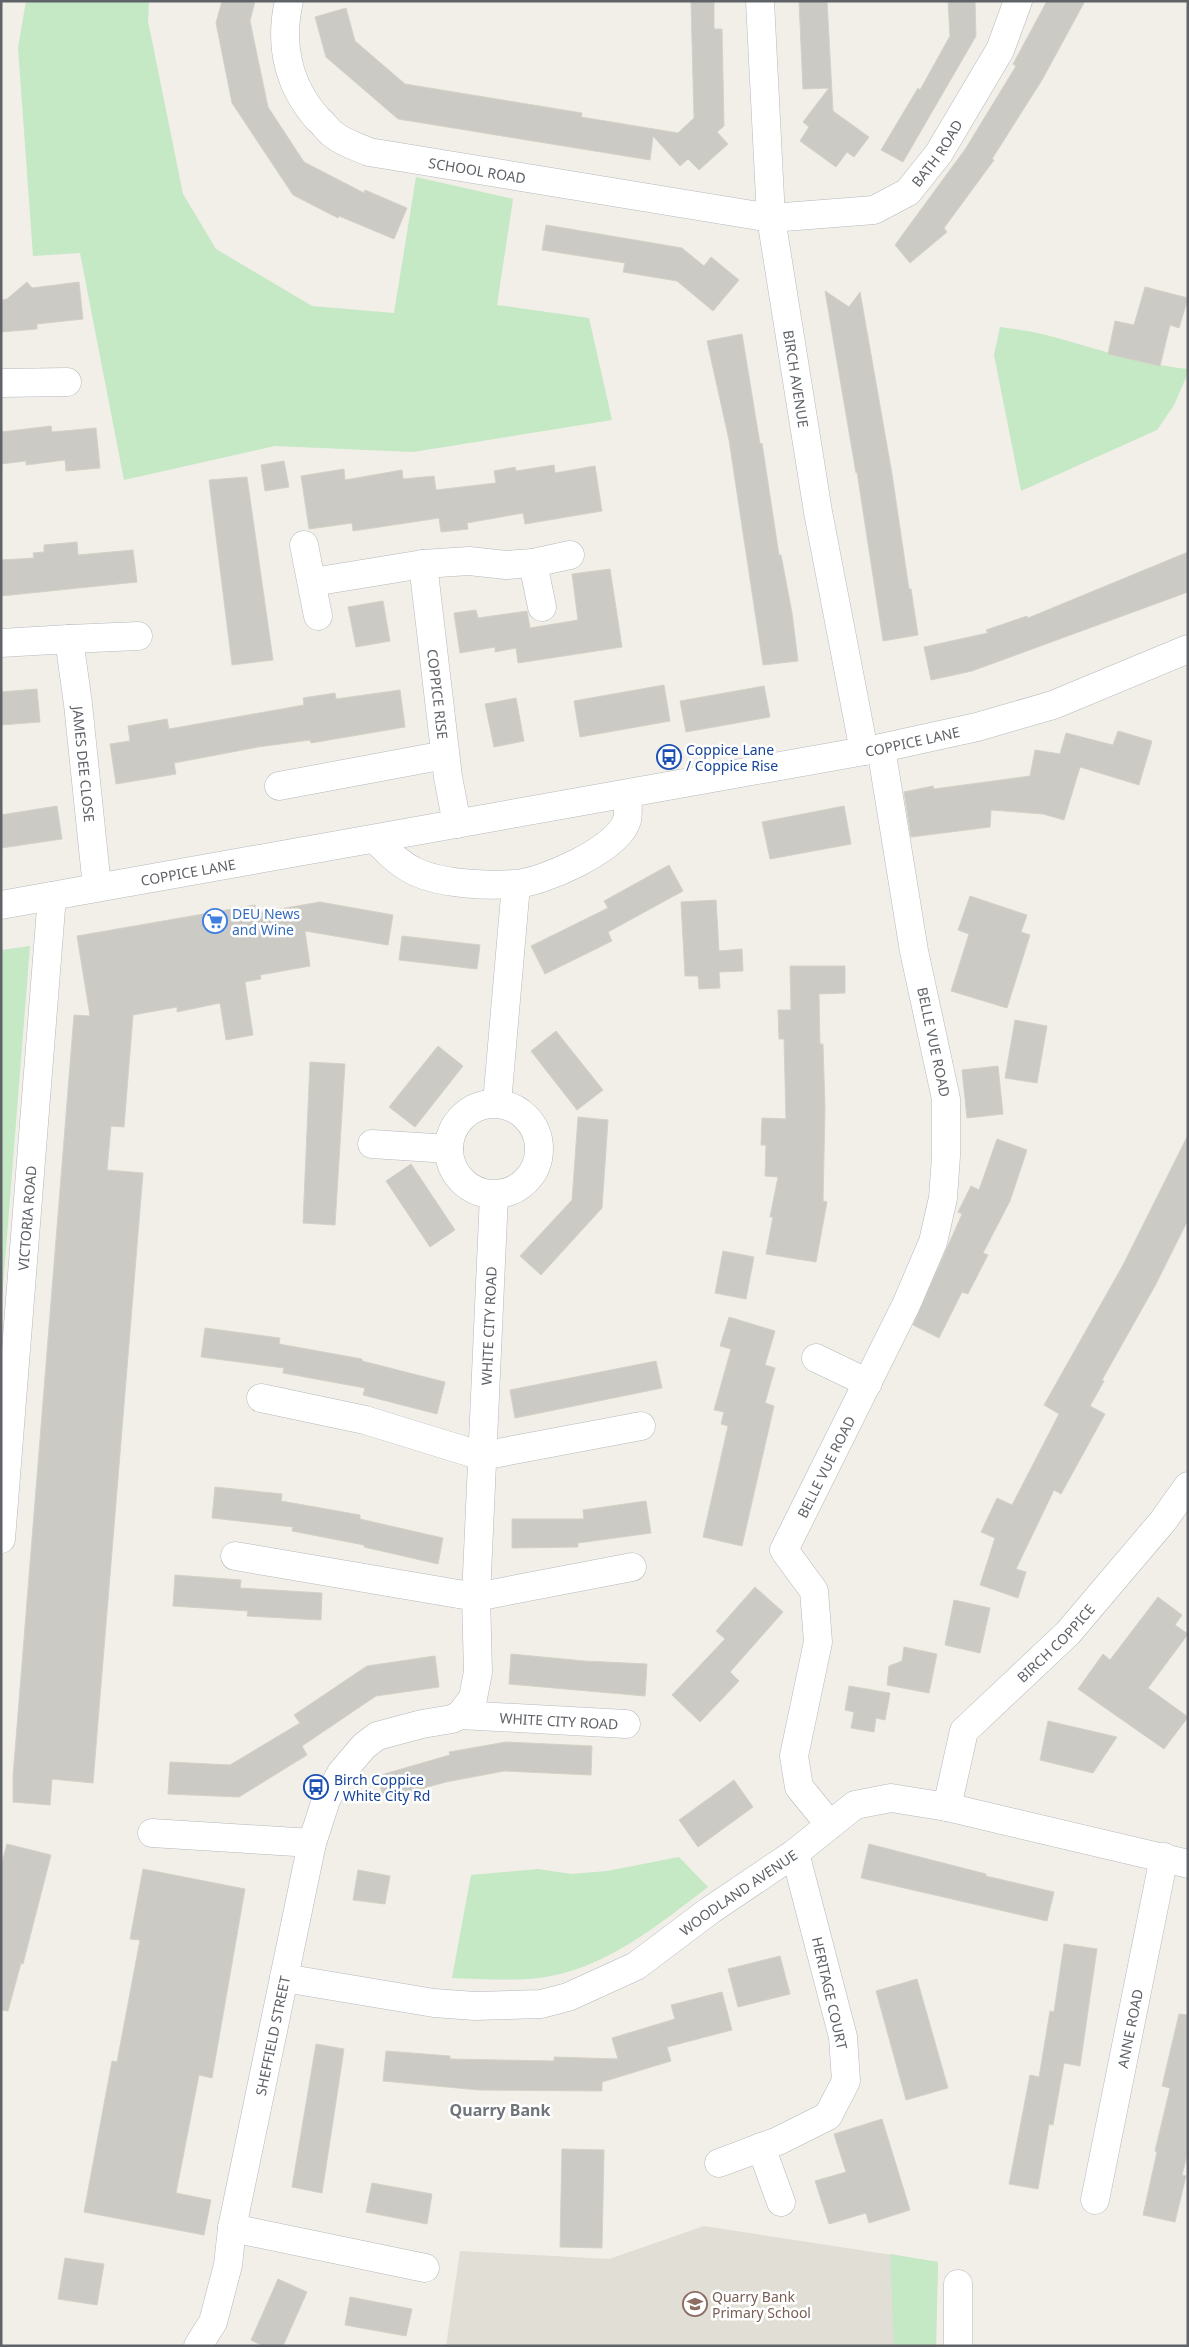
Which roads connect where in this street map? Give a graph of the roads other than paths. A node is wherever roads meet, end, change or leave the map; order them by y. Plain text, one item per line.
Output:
1 (289, 1) edge
2 (760, 1) edge
3 (1015, 5) edge
4 (771, 218) junction
5 (1, 382) edge
6 (67, 382) dead end
7 (304, 545) dead end
8 (570, 555) dead end
9 (533, 563) junction
10 (423, 564) junction
11 (313, 582) junction
12 (542, 607) dead end
13 (318, 616) dead end
14 (138, 636) dead end
15 (69, 639) junction
16 (1, 643) edge
17 (1188, 649) edge
18 (872, 750) junction
19 (445, 755) junction
20 (279, 786) dead end
21 (627, 794) junction
22 (457, 824) junction
23 (375, 839) junction
24 (516, 884) junction
25 (97, 887) junction
26 (52, 896) junction
27 (1, 905) edge
28 (496, 1103) junction
29 (372, 1144) dead end
30 (449, 1149) junction
31 (494, 1194) junction
32 (816, 1358) dead end
33 (868, 1383) junction
34 (261, 1398) dead end
35 (641, 1426) dead end
36 (482, 1456) junction
37 (1188, 1486) edge
38 (1, 1539) edge
39 (235, 1556) dead end
40 (632, 1567) dead end
41 (476, 1597) junction
42 (460, 1715) junction
43 (626, 1724) dead end
44 (948, 1807) junction
45 (830, 1825) junction
46 (152, 1833) dead end
47 (312, 1843) junction
48 (795, 1854) junction
49 (1176, 1860) edge
50 (284, 1978) junction
51 (761, 2147) junction
52 (719, 2163) dead end
53 (1095, 2200) dead end
54 (781, 2202) dead end
55 (232, 2228) junction
56 (425, 2268) dead end
57 (958, 2284) dead end
58 (198, 2346) edge
59 (958, 2346) edge

1 - 4 street, SCHOOL ROAD
2 - 4 street, BIRCH AVENUE
3 - 4 street, BATH ROAD
4 - 18 street, BIRCH AVENUE
5 - 6 street
7 - 11 street
8 - 9 street
9 - 10 street
9 - 12 street
10 - 11 street
10 - 19 street, COPPICE RISE
11 - 13 street
14 - 15 street
15 - 16 street
15 - 25 street, JAMES DEE CLOSE
17 - 18 street, COPPICE LANE
18 - 21 street, COPPICE LANE
18 - 33 street, BELLE VUE ROAD
19 - 20 street
19 - 22 street, COPPICE RISE
21 - 22 street, COPPICE LANE
21 - 24 street
22 - 23 street, COPPICE LANE
23 - 24 street
23 - 25 street, COPPICE LANE
24 - 28 street
25 - 26 street, COPPICE LANE
26 - 27 street, COPPICE LANE
26 - 38 street, VICTORIA ROAD
28 - 30 street
28 - 31 street
29 - 30 street
30 - 31 street
31 - 36 street, WHITE CITY ROAD
32 - 33 street
33 - 45 street, BELLE VUE ROAD
34 - 36 street
35 - 36 street
36 - 41 street, WHITE CITY ROAD
37 - 44 street, BIRCH COPPICE
39 - 41 street
40 - 41 street
41 - 42 street, WHITE CITY ROAD
42 - 43 street, WHITE CITY ROAD
42 - 47 street, WHITE CITY ROAD
44 - 45 street, WOODLAND AVENUE
44 - 49 street, WOODLAND AVENUE
45 - 48 street, WOODLAND AVENUE
46 - 47 street
47 - 50 street, SHEFFIELD STREET
48 - 50 street, WOODLAND AVENUE
48 - 51 street, HERITAGE COURT
49 - 53 street, ANNE ROAD
50 - 55 street, SHEFFIELD STREET
51 - 52 street, HERITAGE COURT
51 - 54 street
55 - 56 street
55 - 58 street, SHEFFIELD STREET
57 - 59 street

